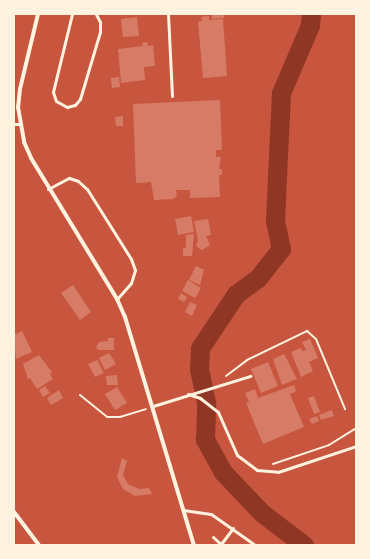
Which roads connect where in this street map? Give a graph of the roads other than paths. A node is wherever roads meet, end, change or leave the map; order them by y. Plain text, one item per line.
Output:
1 (38, 14) edge
2 (72, 14) edge
3 (96, 14) edge
4 (168, 14) edge
5 (172, 96) dead end
6 (14, 124) edge
7 (19, 124) junction
8 (48, 189) junction
9 (117, 299) junction
10 (250, 376) dead end
11 (188, 394) junction
12 (152, 406) junction
13 (356, 446) edge
14 (183, 510) junction
15 (14, 512) edge
16 (233, 528) junction
17 (214, 537) dead end
18 (222, 544) edge
19 (39, 545) edge
20 (194, 545) edge
21 (255, 545) edge

1 - 7 street
2 - 3 lane
4 - 5 lane
6 - 7 lane
7 - 8 street
8 - 9 street
8 - 9 lane
9 - 12 street
10 - 11 lane
11 - 12 lane
11 - 13 lane
12 - 14 street
14 - 16 lane
14 - 20 street
15 - 19 street
16 - 18 lane
16 - 21 lane
17 - 18 lane

